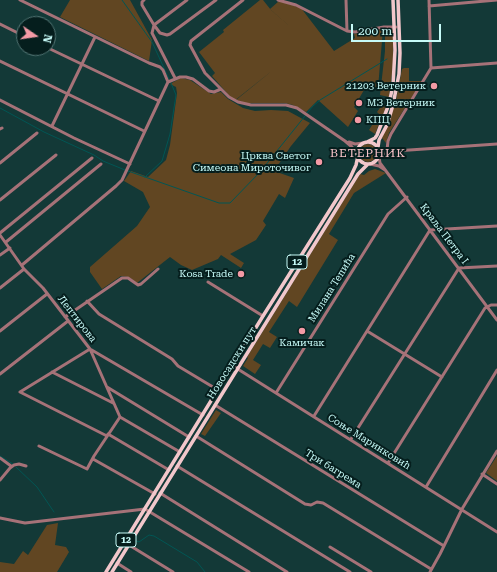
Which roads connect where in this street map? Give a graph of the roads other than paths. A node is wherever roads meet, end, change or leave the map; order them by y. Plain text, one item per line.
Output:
1 (20, 0) edge
2 (188, 0) edge
3 (216, 0) edge
4 (243, 0) edge
5 (278, 0) edge
6 (346, 0) edge
7 (393, 0) edge
8 (398, 0) edge
9 (429, 0) edge
10 (497, 0) edge
11 (143, 1) edge
12 (429, 6) junction
13 (0, 24) edge
14 (154, 25) junction
15 (394, 27) junction
16 (399, 28) junction
17 (158, 30) junction
18 (347, 31) junction
19 (16, 32) edge
20 (152, 33) junction
21 (95, 37) junction
22 (56, 52) edge
23 (0, 61) edge
24 (497, 63) edge
25 (82, 64) junction
26 (431, 68) junction
27 (175, 78) junction
28 (169, 81) junction
29 (220, 89) junction
30 (68, 94) junction
31 (0, 100) edge
32 (159, 101) junction
33 (52, 126) junction
34 (144, 131) junction
35 (37, 133) dead end
36 (345, 141) junction
37 (365, 142) junction
38 (497, 144) edge
39 (379, 148) junction
40 (387, 150) junction
41 (395, 151) junction
42 (56, 155) dead end
43 (357, 155) junction
44 (379, 156) junction
45 (92, 158) dead end
46 (0, 163) edge
47 (101, 164) dead end
48 (130, 164) junction
49 (369, 164) junction
50 (388, 172) junction
51 (407, 197) junction
52 (0, 200) edge
53 (497, 226) edge
54 (430, 230) junction
55 (0, 234) edge
56 (6, 242) junction
57 (10, 248) junction
58 (0, 255) edge
59 (22, 265) junction
60 (497, 266) edge
61 (459, 268) junction
62 (24, 269) junction
63 (158, 269) dead end
64 (208, 282) dead end
65 (0, 288) edge
66 (47, 294) junction
67 (87, 302) junction
68 (497, 305) edge
69 (487, 306) junction
70 (263, 316) junction
71 (65, 317) junction
72 (497, 320) edge
73 (68, 321) junction
74 (0, 331) edge
75 (367, 331) junction
76 (90, 349) junction
77 (405, 354) junction
78 (232, 366) junction
79 (237, 368) junction
80 (497, 370) edge
81 (52, 372) junction
82 (0, 374) edge
83 (442, 377) junction
84 (106, 386) junction
85 (218, 390) junction
86 (276, 392) junction
87 (113, 403) junction
88 (215, 405) junction
89 (203, 415) junction
90 (314, 416) junction
91 (120, 417) junction
92 (108, 435) junction
93 (196, 436) junction
94 (189, 437) junction
95 (351, 439) junction
96 (39, 446) dead end
97 (497, 451) edge
98 (180, 452) junction
99 (0, 458) edge
100 (93, 459) junction
101 (388, 463) junction
102 (11, 466) junction
103 (26, 466) dead end
104 (177, 466) junction
105 (169, 470) junction
106 (482, 474) junction
107 (0, 480) edge
108 (497, 484) edge
109 (426, 487) junction
110 (155, 494) junction
111 (160, 494) junction
112 (462, 509) junction
113 (147, 510) junction
114 (0, 518) edge
115 (497, 532) edge
116 (128, 545) junction
117 (444, 546) junction
118 (330, 547) dead end
119 (117, 563) junction
120 (431, 571) edge
121 (106, 572) edge
122 (112, 572) edge
123 (131, 572) edge
124 (173, 572) edge
125 (249, 572) edge
126 (287, 572) edge
127 (350, 572) edge
128 (372, 572) edge

1 - 21 street
2 - 14 street
3 - 17 street
4 - 29 street
5 - 18 street
6 - 18 street
7 - 15 main road, 12
8 - 16 main road
9 - 12 street
10 - 12 street
11 - 14 street
12 - 26 street
13 - 19 street
14 - 17 street
14 - 20 street
15 - 16 street
15 - 18 street
15 - 37 main road, 12
16 - 39 main road
17 - 20 street
20 - 27 street
21 - 25 street
21 - 28 street
22 - 25 street
23 - 30 street
24 - 26 street
25 - 30 street
25 - 32 street
26 - 40 street
27 - 28 street
27 - 29 street
28 - 32 street
29 - 36 street
30 - 33 street
30 - 34 street
31 - 33 street
32 - 34 street
33 - 48 street
34 - 48 street
35 - 46 street
36 - 37 street
36 - 43 street
37 - 39 main road
37 - 43 main road, 12
38 - 41 street
39 - 40 street
39 - 44 main road
40 - 41 street
41 - 44 street
42 - 52 street
43 - 49 main road
43 - 70 main road, Новосадски пут / 12
44 - 49 main road, 12
44 - 50 street, Краља Петра I
45 - 55 street
47 - 56 street
48 - 59 street
49 - 50 street
49 - 79 main road, Новосадски пут / 12
50 - 51 street, Краља Петра I
51 - 54 street, Краља Петра I
51 - 86 street, Милана Тепића
53 - 54 street
54 - 61 street, Краља Петра I
54 - 75 street
55 - 56 street, Лептирова
56 - 57 street, Лептирова
57 - 58 street
57 - 59 street, Лептирова
59 - 62 street, Лептирова
60 - 61 street
61 - 69 street, Краља Петра I
61 - 77 street
62 - 65 street
62 - 66 street, Лептирова
63 - 67 street
64 - 70 street, Новосадски пут
66 - 71 street, Лептирова
66 - 74 street
67 - 71 street
67 - 85 street
68 - 69 street
69 - 72 street, Краља Петра I
69 - 83 street
70 - 78 main road, Новосадски пут / 12
71 - 73 street, Лептирова
73 - 76 street, Лептирова
73 - 82 street
75 - 77 street
75 - 90 street
76 - 81 street
76 - 84 street
76 - 89 street, Лептирова
77 - 83 street
77 - 95 street
78 - 79 street, Соње Маринковић
78 - 85 main road, Новосадски пут / 12
79 - 86 street, Соње Маринковић
79 - 88 main road, Новосадски пут / 12
80 - 109 street
81 - 87 street
81 - 92 street
83 - 101 street
84 - 87 street
84 - 94 street
85 - 89 main road, Новосадски пут / 12
86 - 90 street, Соње Маринковић
87 - 91 street
88 - 93 main road, Новосадски пут / 12
88 - 117 street, Три багрема
89 - 94 main road, Новосадски пут / 12
90 - 95 street, Соње Маринковић
91 - 92 street
91 - 98 street
92 - 100 street
92 - 105 street
93 - 104 main road, Новосадски пут / 12
93 - 120 street
94 - 98 main road, Новосадски пут / 12
95 - 101 street, Соње Маринковић
96 - 100 street
97 - 106 street
98 - 105 main road, Новосадски пут / 12
99 - 102 street
100 - 110 street
101 - 109 street, Соње Маринковић
102 - 103 street
102 - 107 street
104 - 111 main road, Новосадски пут / 12
104 - 127 street
105 - 110 main road, Новосадски пут / 12
106 - 108 street
106 - 112 street
109 - 112 street, Соње Маринковић
110 - 113 main road, Новосадски пут / 12
111 - 113 main road, Новосадски пут / 12
111 - 126 street
112 - 115 street, Соње Маринковић
112 - 117 street
113 - 114 street
113 - 116 main road, Новосадски пут / 12
113 - 121 main road, Новосадски пут / 12
113 - 125 street
116 - 119 main road, Новосадски пут / 12
116 - 124 street
117 - 120 street
118 - 128 street
119 - 122 main road, Новосадски пут / 12
119 - 123 street

